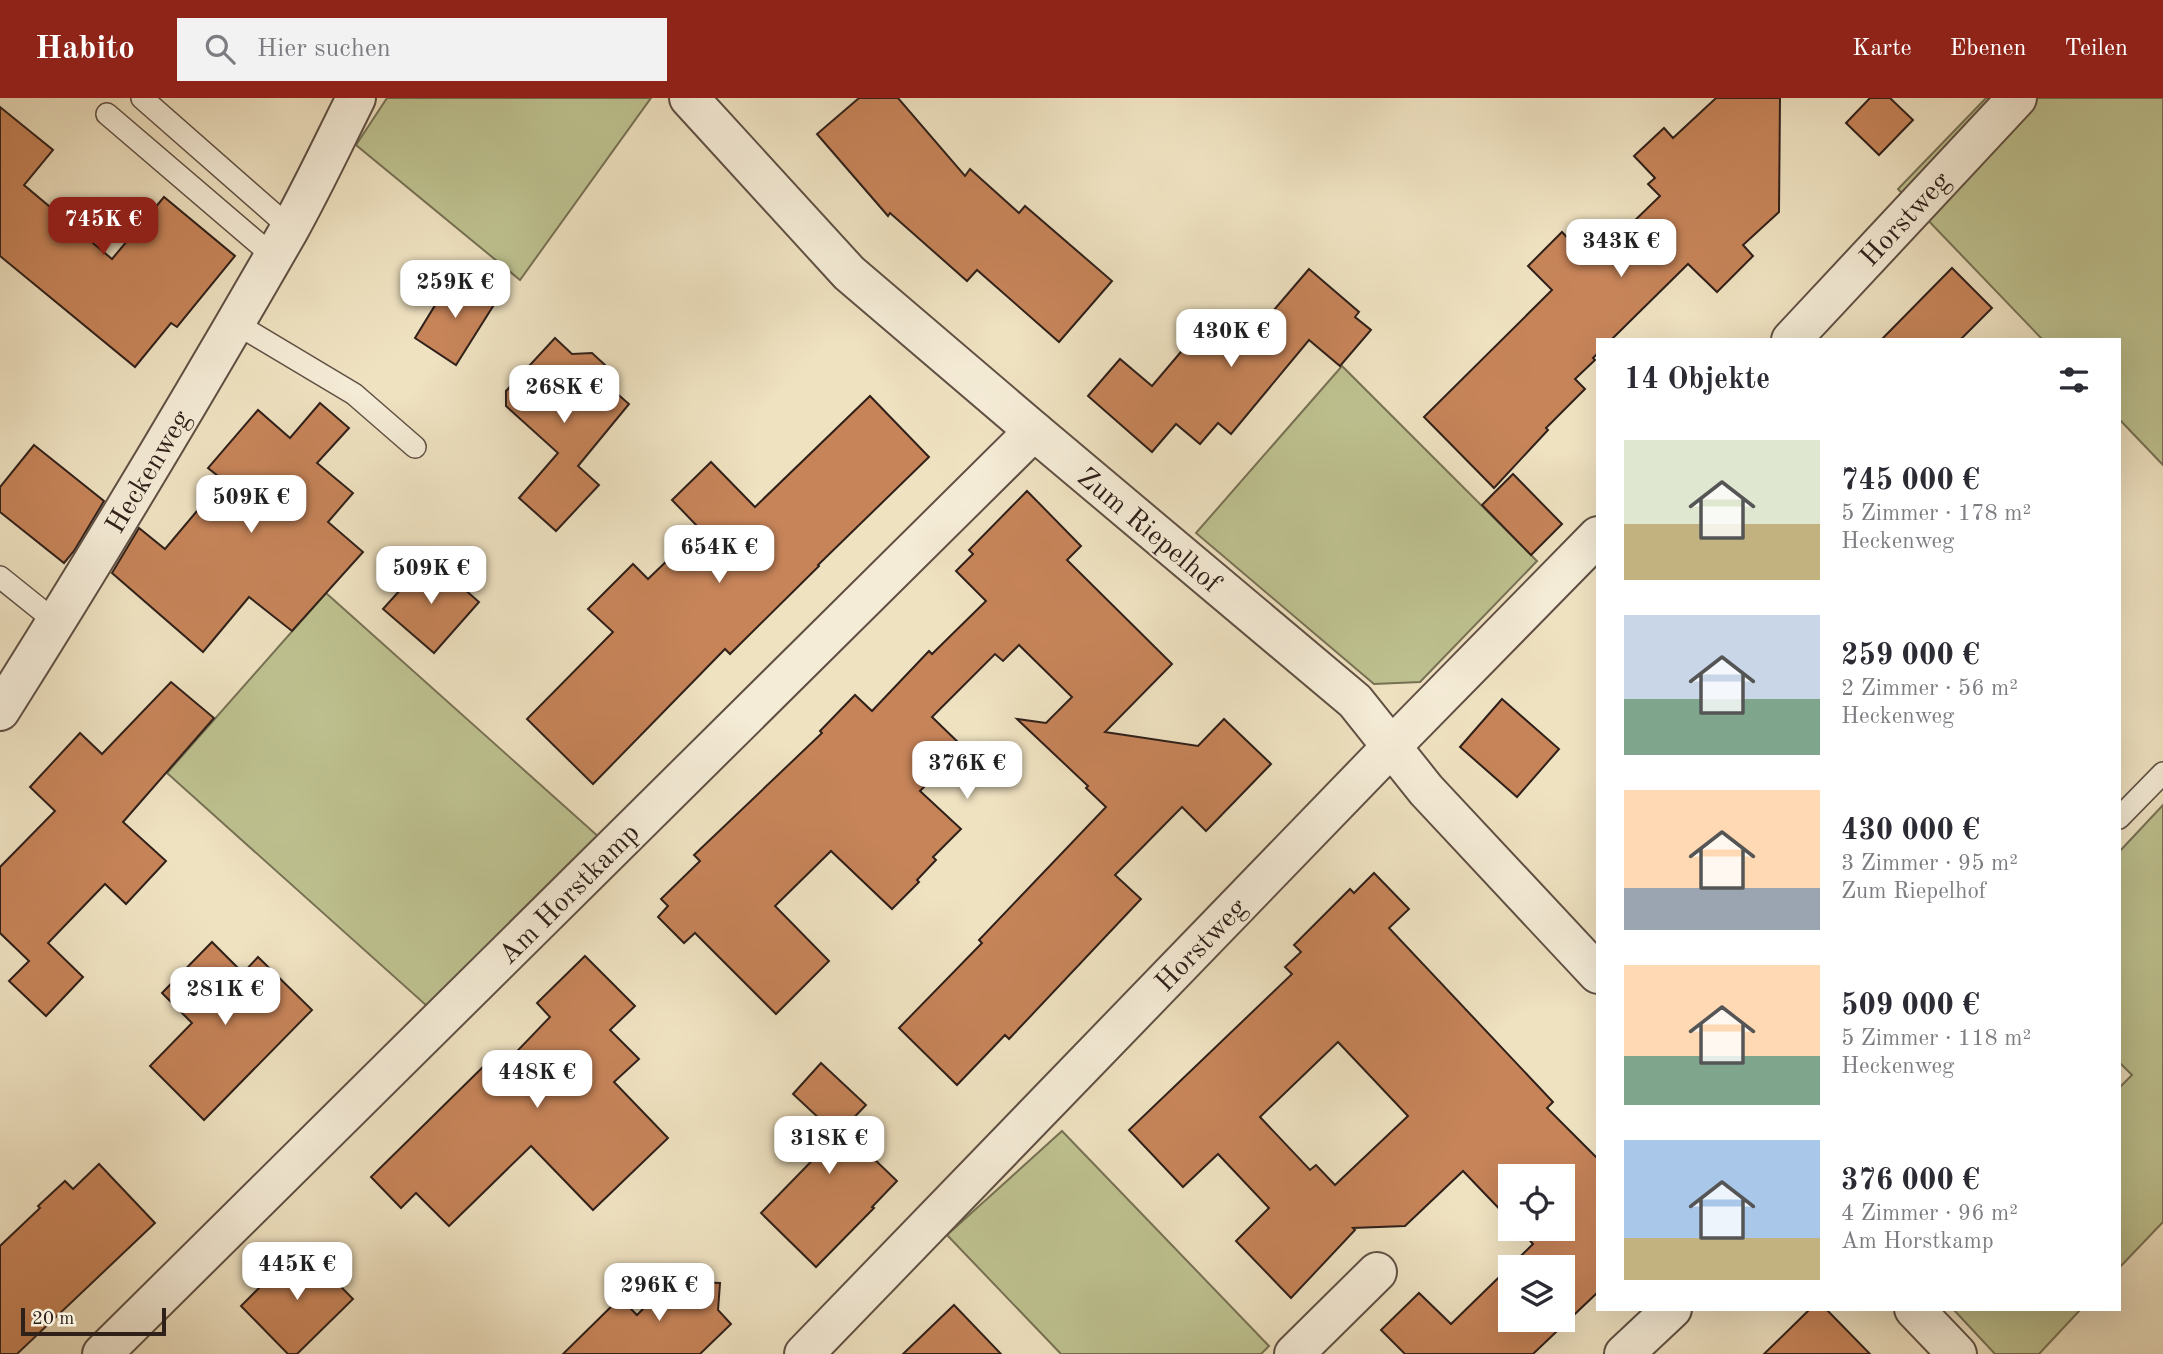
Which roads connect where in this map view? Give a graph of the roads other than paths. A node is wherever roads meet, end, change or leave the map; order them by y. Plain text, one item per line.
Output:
1 (142, 98) edge
2 (356, 98) edge
3 (689, 98) edge
4 (2017, 98) edge
5 (107, 114) dead end
6 (281, 242) junction
7 (236, 323) junction
8 (1793, 338) edge
9 (1034, 431) junction
10 (415, 447) dead end
11 (1596, 538) edge
12 (0, 577) edge
13 (56, 622) junction
14 (0, 711) edge
15 (1391, 747) junction
16 (2163, 773) edge
17 (2121, 816) edge
18 (1596, 973) edge
19 (1377, 1272) dead end
20 (1670, 1311) edge
21 (1916, 1311) edge
22 (102, 1354) edge
23 (804, 1354) edge
24 (1294, 1354) edge
25 (1624, 1354) edge
26 (1957, 1354) edge

1 - 6 lane
2 - 6 street, Heckenweg
3 - 9 street, Zum Riepelhof
4 - 8 street, Horstweg
5 - 6 lane
6 - 7 street, Heckenweg
7 - 10 lane
7 - 13 street, Heckenweg
9 - 15 street, Zum Riepelhof
9 - 22 street, Am Horstkamp
11 - 15 street, Horstweg
12 - 13 lane
13 - 14 street, Heckenweg
15 - 18 street, Zum Riepelhof
15 - 23 street, Horstweg
16 - 17 lane
19 - 24 street
20 - 25 street
21 - 26 street

